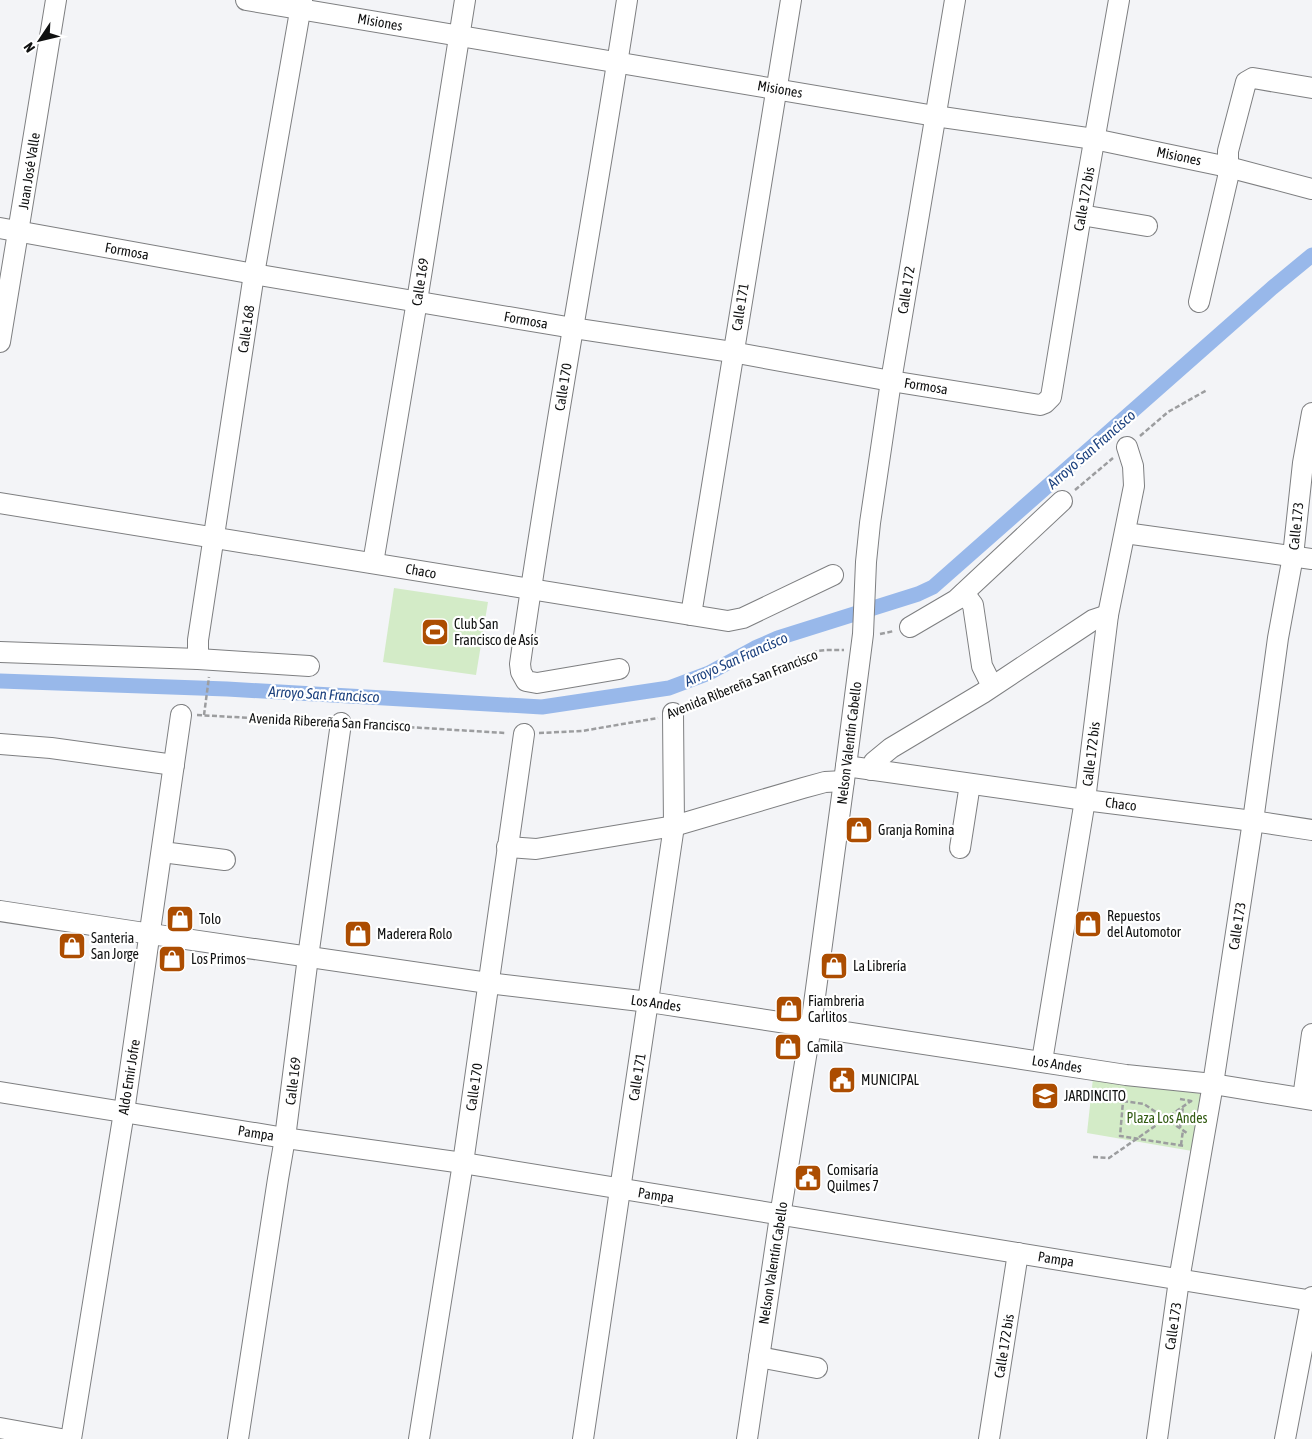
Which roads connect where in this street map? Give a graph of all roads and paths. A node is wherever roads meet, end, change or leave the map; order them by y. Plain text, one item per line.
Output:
1 (56, 0) edge
2 (246, 0) edge
3 (465, 0) edge
4 (627, 0) edge
5 (791, 0) edge
6 (955, 0) edge
7 (1119, 0) edge
8 (302, 4) edge
9 (458, 36) junction
10 (618, 61) junction
11 (1312, 88) edge
12 (776, 89) junction
13 (935, 116) junction
14 (1094, 139) junction
15 (1228, 167) junction
16 (1312, 189) edge
17 (1081, 215) junction
18 (1147, 226) dead end
19 (10, 230) edge
20 (254, 274) junction
21 (417, 301) junction
22 (1199, 302) dead end
23 (572, 328) junction
24 (0, 342) edge
25 (732, 352) junction
26 (891, 381) junction
27 (1051, 398) joint
28 (1312, 413) edge
29 (1127, 447) dead end
30 (1062, 501) dead end
31 (0, 503) edge
32 (1125, 533) junction
33 (214, 539) junction
34 (1302, 558) edge
35 (373, 563) junction
36 (834, 574) dead end
37 (865, 581) joint
38 (530, 590) junction
39 (964, 593) junction
40 (691, 615) junction
41 (1108, 615) junction
42 (910, 627) joint
43 (866, 641) junction
44 (0, 652) edge
45 (204, 664) junction
46 (310, 666) dead end
47 (619, 669) dead end
48 (992, 686) junction
49 (674, 713) junction
50 (181, 715) joint
51 (204, 715) junction
52 (341, 723) junction
53 (524, 734) junction
54 (0, 744) edge
55 (174, 765) junction
56 (871, 770) junction
57 (845, 774) junction
58 (970, 784) junction
59 (1084, 800) junction
60 (1253, 820) junction
61 (674, 826) junction
62 (1312, 830) edge
63 (508, 847) junction
64 (960, 848) dead end
65 (162, 852) junction
66 (225, 860) dead end
67 (0, 910) edge
68 (151, 934) junction
69 (308, 957) junction
70 (488, 983) junction
71 (649, 1002) junction
72 (811, 1026) junction
73 (1312, 1034) edge
74 (1042, 1061) junction
75 (1126, 1074) junction
76 (0, 1092) edge
77 (1202, 1097) junction
78 (1172, 1098) dead end
79 (1307, 1099) edge
80 (1123, 1101) junction
81 (1183, 1107) junction
82 (124, 1112) junction
83 (1166, 1118) junction
84 (1192, 1128) dead end
85 (1182, 1129) junction
86 (285, 1138) junction
87 (1137, 1139) junction
88 (1181, 1145) junction
89 (1189, 1146) dead end
90 (1093, 1157) dead end
91 (463, 1163) junction
92 (620, 1190) junction
93 (780, 1216) junction
94 (1018, 1253) junction
95 (1179, 1280) junction
96 (1312, 1297) edge
97 (1312, 1301) edge
98 (759, 1358) junction
99 (817, 1368) dead end
100 (0, 1428) edge
101 (61, 1439) edge
102 (71, 1439) edge
103 (238, 1439) edge
104 (419, 1439) edge
105 (583, 1439) edge
106 (747, 1439) edge
107 (989, 1439) edge
108 (1157, 1439) edge
109 (1285, 1439) edge

1 - 19 street, Juan José Valle
2 - 8 street, Misiones
3 - 9 street, Calle 169
4 - 10 street, Calle 170
5 - 12 street, Calle 171
6 - 13 street, Calle 172
7 - 14 street, Calle 172 bis
8 - 9 street, Misiones
8 - 20 street, Calle 168
9 - 10 street, Misiones
9 - 21 street, Calle 169
10 - 12 street, Misiones
10 - 23 street, Calle 170
11 - 15 street
12 - 13 street, Misiones
12 - 25 street, Calle 171
13 - 14 street, Misiones
13 - 26 street, Calle 172
14 - 15 street, Misiones
14 - 17 street, Calle 172 bis
15 - 16 street, Misiones
15 - 22 street
17 - 18 street
17 - 27 street, Calle 172 bis
19 - 20 street, Formosa
19 - 24 street, Juan José Valle
20 - 21 street, Formosa
20 - 33 street, Calle 168
21 - 23 street, Formosa
21 - 35 street, Calle 169
23 - 25 street, Formosa
23 - 38 street, Calle 170
25 - 26 street, Formosa
25 - 40 street, Calle 171
26 - 27 street, Formosa
26 - 37 street, Calle 172
28 - 34 street, Calle 173
29 - 32 street, Calle 172 bis
30 - 39 street
31 - 33 street, Chaco
32 - 34 street
32 - 41 street, Calle 172 bis
33 - 35 street, Chaco
33 - 45 street, Calle 168
34 - 60 street, Calle 173
35 - 38 street, Chaco
36 - 40 street, Chaco
37 - 43 street, Nelson Valentín Cabello
38 - 40 street, Chaco
38 - 47 street, Calle 170
39 - 42 street
39 - 48 street
41 - 48 street
41 - 59 street, Calle 172 bis
42 - 43 path, Avenida Ribereña San Francisco
43 - 49 path, Avenida Ribereña San Francisco
43 - 57 street, Nelson Valentín Cabello
44 - 45 street
45 - 46 street
45 - 51 path
48 - 56 street
49 - 53 path, Avenida Ribereña San Francisco
49 - 61 street, Calle 171
50 - 51 path, Avenida Ribereña San Francisco
50 - 55 street, Aldo Emir Jofre
51 - 52 path, Avenida Ribereña San Francisco
52 - 53 path, Avenida Ribereña San Francisco
52 - 69 street, Calle 169
53 - 63 street, Calle 170
54 - 55 street
55 - 65 street, Aldo Emir Jofre
56 - 57 street, Chaco
56 - 58 street, Chaco
57 - 61 street, Chaco
57 - 72 street, Nelson Valentín Cabello
58 - 59 street, Chaco
58 - 64 street
59 - 60 street, Chaco
59 - 74 street, Calle 172 bis
60 - 62 street, Chaco
60 - 77 street, Calle 173
61 - 63 street, Chaco
61 - 71 street, Calle 171
63 - 70 street, Calle 170
65 - 66 street
65 - 68 street, Aldo Emir Jofre
67 - 68 street, Los Andes
68 - 69 street, Los Andes
68 - 82 street, Aldo Emir Jofre
69 - 70 street, Los Andes
69 - 86 street, Calle 169
70 - 71 street, Los Andes
70 - 91 street, Calle 170
71 - 72 street, Los Andes
71 - 92 street, Calle 171
72 - 74 street, Los Andes
72 - 93 street, Nelson Valentín Cabello
73 - 79 street
74 - 75 street, Los Andes
75 - 77 street, Los Andes
75 - 80 path
76 - 82 street, Pampa
77 - 78 path
77 - 79 street, Los Andes
77 - 81 path
77 - 95 street, Calle 173
80 - 83 path
80 - 87 path
81 - 83 path
81 - 85 path
82 - 86 street, Pampa
82 - 102 street, Aldo Emir Jofre
83 - 85 path
83 - 87 path
84 - 85 path
85 - 88 path
86 - 91 street, Pampa
86 - 103 street, Calle 169
87 - 88 path
87 - 90 path
88 - 89 path
91 - 92 street, Pampa
91 - 104 street, Calle 170
92 - 93 street, Pampa
92 - 105 street, Calle 171
93 - 94 street, Pampa
93 - 98 street, Nelson Valentín Cabello
94 - 95 street, Pampa
94 - 107 street, Calle 172 bis
95 - 97 street, Pampa
95 - 108 street, Calle 173
96 - 97 street
97 - 109 street
98 - 99 street
98 - 106 street, Nelson Valentín Cabello
100 - 101 street

